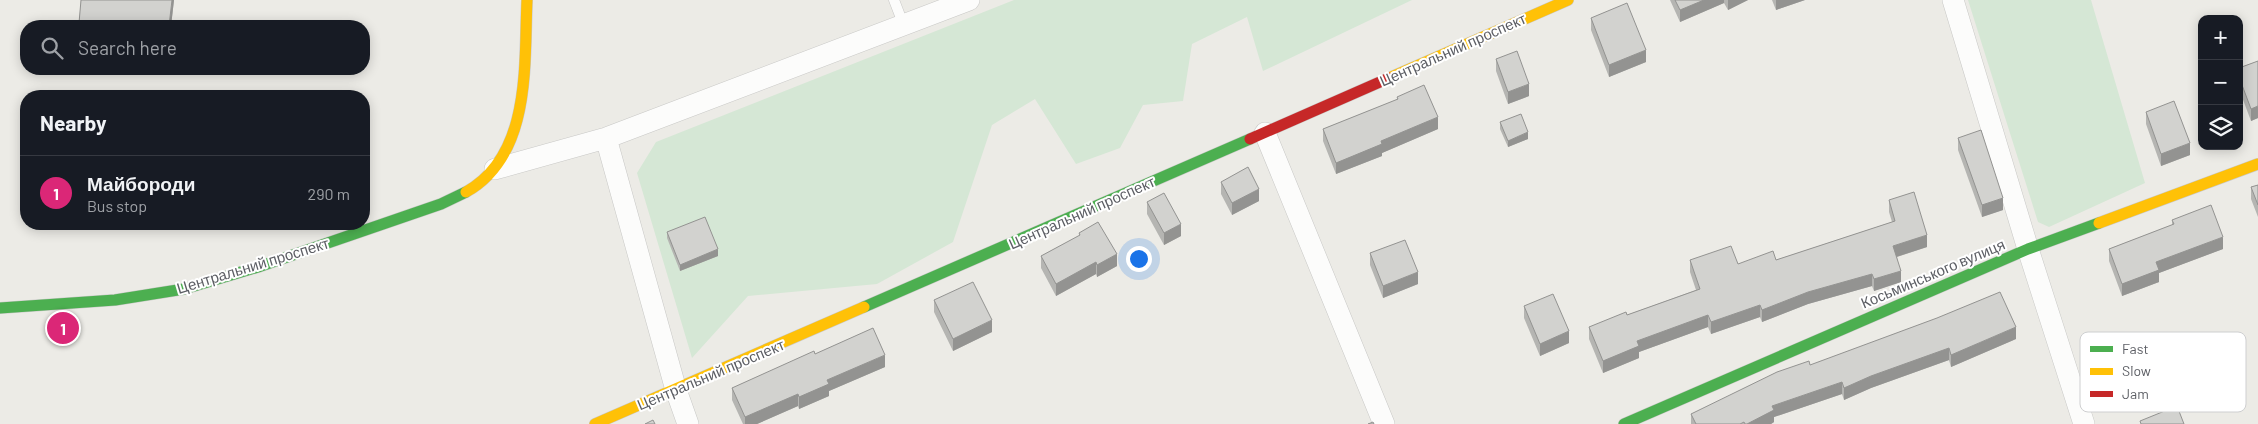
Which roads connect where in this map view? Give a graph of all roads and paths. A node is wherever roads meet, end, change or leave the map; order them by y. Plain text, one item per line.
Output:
1 (527, 0) edge
2 (894, 0) edge
3 (970, 0) edge
4 (1568, 0) edge
5 (1953, 0) edge
6 (904, 26) junction
7 (1265, 133) junction
8 (606, 138) junction
9 (2258, 164) edge
10 (495, 168) junction
11 (370, 228) edge
12 (364, 230) edge
13 (2028, 249) junction
14 (0, 308) edge
15 (676, 390) junction
16 (2080, 412) edge
17 (2080, 412) edge
18 (595, 424) edge
19 (688, 424) edge
20 (1384, 424) edge
21 (1624, 424) edge
22 (2084, 424) edge

1 - 10 street
2 - 6 lane
3 - 6 street, Центральний проспект
4 - 7 street, Центральний проспект
5 - 13 street
6 - 8 street, Центральний проспект
7 - 15 street, Центральний проспект
7 - 20 street
8 - 10 street, Центральний проспект
8 - 15 street
9 - 13 street, Косьминського вулиця
10 - 11 street, Центральний проспект
12 - 14 street, Центральний проспект
13 - 17 street
13 - 21 street, Косьминського вулиця
15 - 18 street, Центральний проспект
15 - 19 street
16 - 22 street

